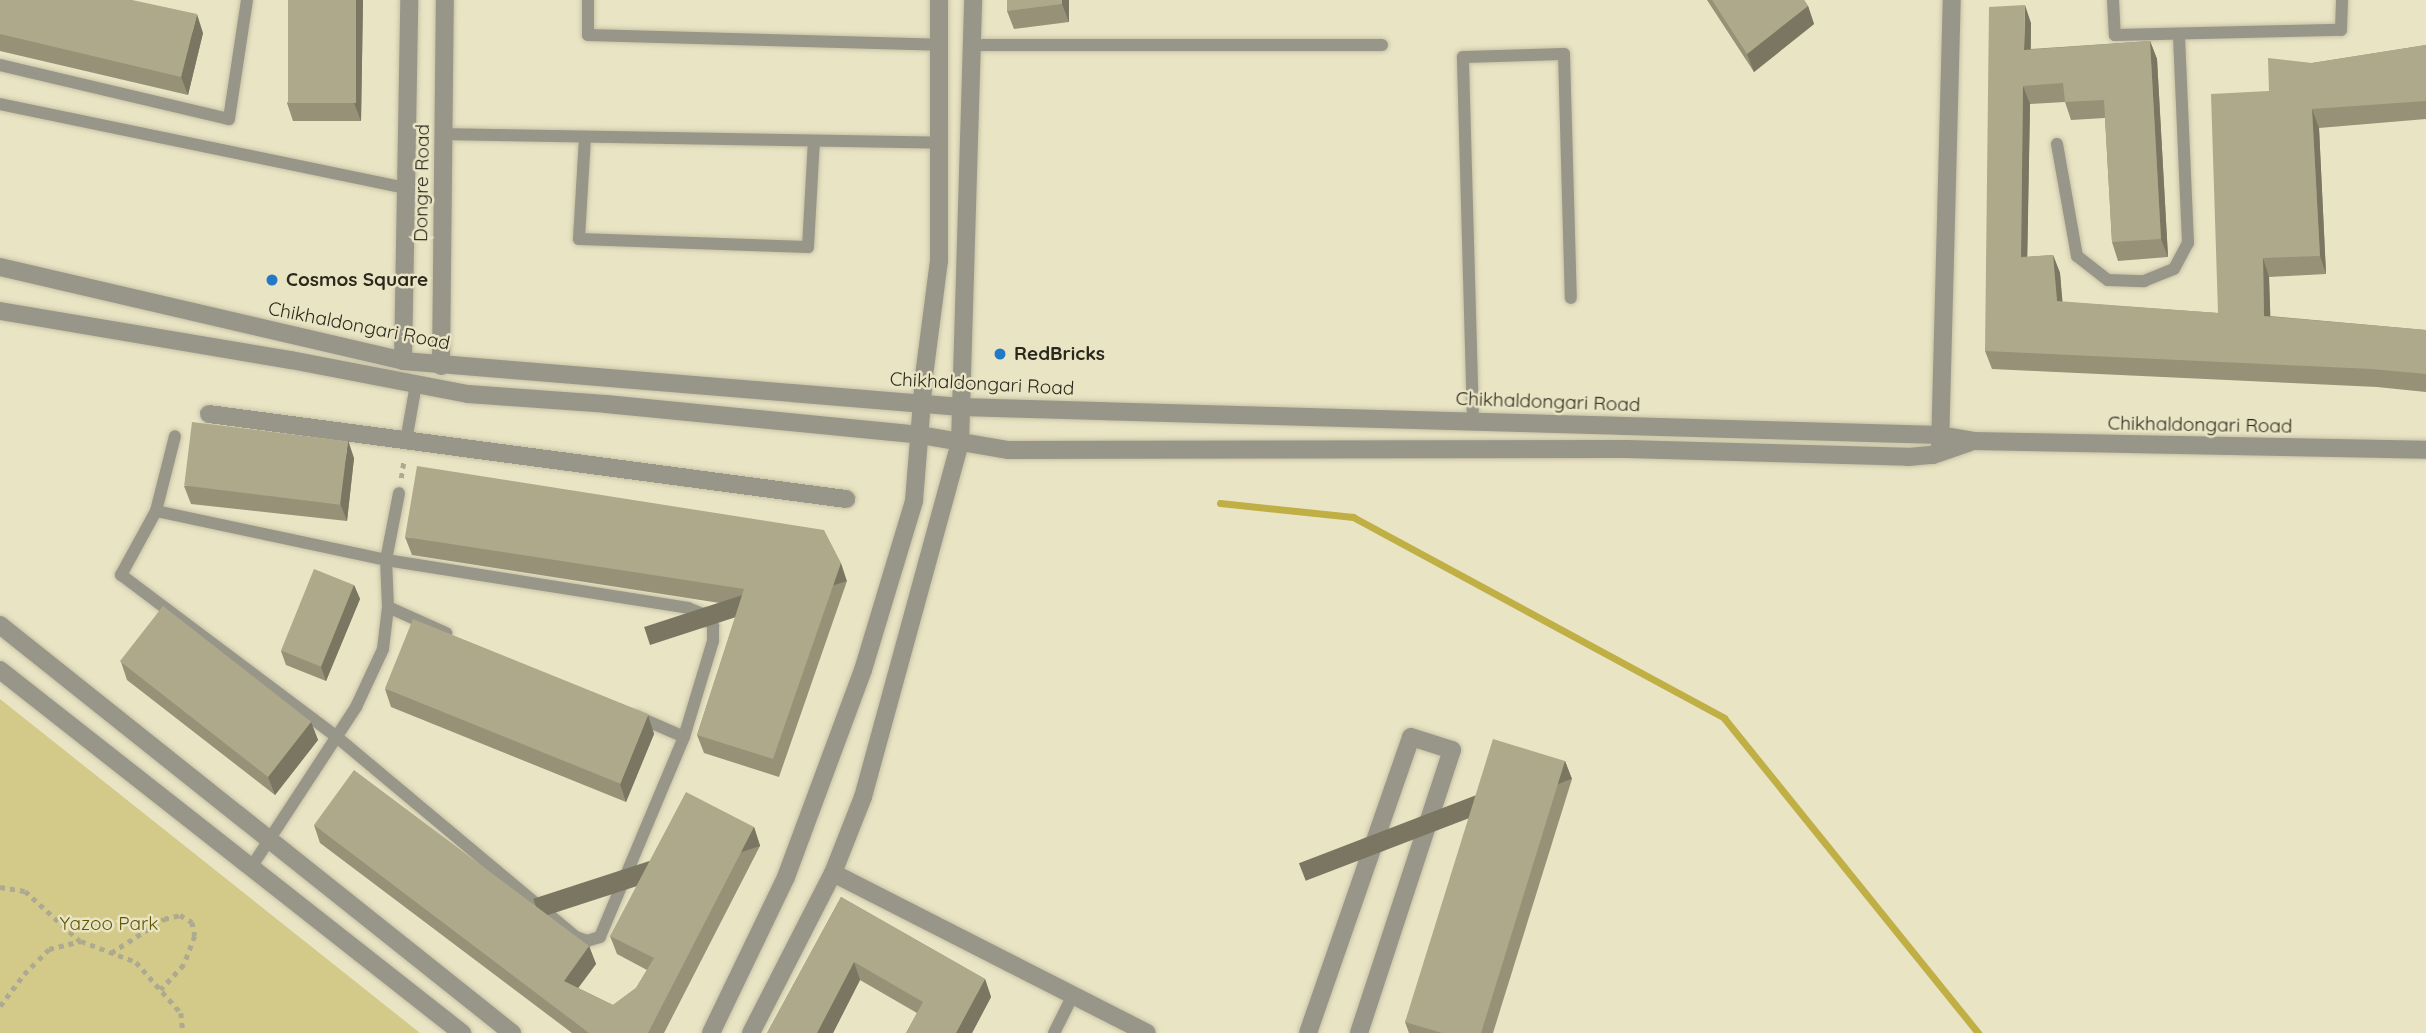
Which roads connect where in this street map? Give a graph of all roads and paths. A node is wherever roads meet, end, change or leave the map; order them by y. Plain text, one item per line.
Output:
1 (247, 0) edge
2 (409, 0) edge
3 (445, 0) edge
4 (588, 0) edge
5 (939, 0) edge
6 (973, 0) edge
7 (1952, 0) edge
8 (2113, 0) edge
9 (2342, 0) edge
10 (2179, 34) junction
11 (939, 45) junction
12 (972, 45) junction
13 (1382, 45) dead end
14 (0, 65) edge
15 (0, 104) edge
16 (444, 134) junction
17 (585, 137) junction
18 (814, 141) junction
19 (939, 144) junction
20 (2057, 144) dead end
21 (406, 188) junction
22 (0, 267) edge
23 (1571, 298) dead end
24 (0, 311) edge
25 (403, 361) junction
26 (441, 366) junction
27 (416, 384) junction
28 (922, 402) junction
29 (961, 407) junction
30 (209, 414) dead end
31 (1473, 420) junction
32 (920, 435) junction
33 (175, 436) dead end
34 (407, 441) junction
35 (960, 443) junction
36 (1940, 443) junction
37 (2426, 450) edge
38 (399, 493) joint
39 (846, 499) dead end
40 (156, 512) junction
41 (386, 560) junction
42 (388, 607) junction
43 (0, 625) edge
44 (462, 640) edge
45 (0, 670) edge
46 (622, 710) edge
47 (337, 737) junction
48 (684, 737) junction
49 (270, 840) junction
50 (252, 866) junction
51 (833, 873) junction
52 (0, 887) edge
53 (81, 942) junction
54 (111, 953) junction
55 (161, 990) junction
56 (1073, 995) junction
57 (0, 1006) edge
58 (183, 1033) edge
59 (462, 1033) edge
60 (512, 1033) edge
61 (711, 1033) edge
62 (751, 1033) edge
63 (1054, 1033) edge
64 (1147, 1033) edge
65 (1308, 1033) edge
66 (1359, 1033) edge

1 - 14 lane
2 - 21 street, Dongre Road
3 - 16 street, Dongre Road
4 - 11 lane
5 - 11 street
6 - 12 street
7 - 36 street
8 - 10 lane
9 - 10 lane
10 - 20 lane
11 - 19 street
12 - 13 lane
12 - 29 street
15 - 21 lane
16 - 17 lane
16 - 26 street, Dongre Road
17 - 18 lane
17 - 18 lane
18 - 19 lane
19 - 28 street
21 - 25 street, Dongre Road
22 - 25 street, Chikhaldongari Road
23 - 31 lane
24 - 27 street, Chikhaldongari Road
25 - 26 street, Chikhaldongari Road
26 - 28 street, Chikhaldongari Road
27 - 32 street, Chikhaldongari Road
27 - 34 lane
28 - 29 street, Chikhaldongari Road
28 - 32 street
29 - 31 street, Chikhaldongari Road
29 - 35 street
30 - 34 street
31 - 36 street, Chikhaldongari Road
32 - 35 street, Chikhaldongari Road
32 - 61 street
33 - 40 lane
34 - 38 path
34 - 39 street
35 - 36 street, Chikhaldongari Road
35 - 51 street
36 - 37 street, Chikhaldongari Road
38 - 41 lane
40 - 41 lane
40 - 47 lane
41 - 42 lane
41 - 48 lane
42 - 44 lane
42 - 47 lane
43 - 49 street
45 - 50 street
46 - 48 lane
47 - 48 lane
47 - 49 lane
49 - 50 lane
49 - 60 street
50 - 59 street
51 - 56 street
51 - 62 street
52 - 53 path
53 - 54 path
53 - 57 path
54 - 55 path
54 - 55 path
55 - 58 path
56 - 63 lane
56 - 64 street
65 - 66 street

